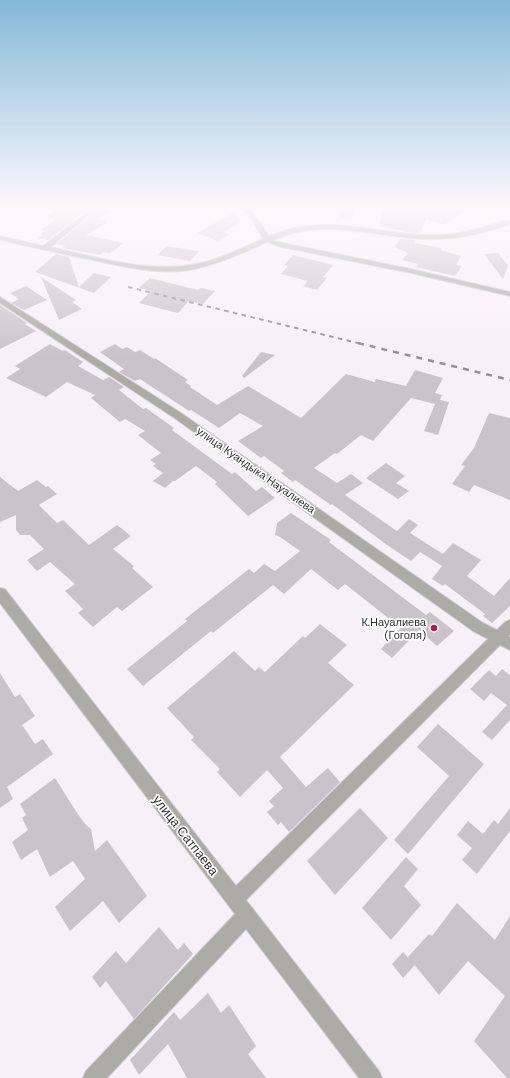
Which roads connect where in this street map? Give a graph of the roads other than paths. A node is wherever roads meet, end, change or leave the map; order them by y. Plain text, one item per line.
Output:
1 (79, 255) edge
2 (231, 255) edge
3 (333, 255) edge
4 (510, 294) edge
5 (0, 299) edge
6 (0, 593) edge
7 (510, 626) edge
8 (505, 641) edge
9 (235, 899) junction
10 (247, 915) junction
11 (93, 1078) edge
12 (372, 1078) edge

1 - 2 street
3 - 4 street
5 - 8 street, улица Куандыка Науалиева
6 - 9 street, улица Сатпаева
7 - 8 street
8 - 9 street
9 - 10 street, улица Сатпаева
10 - 11 street
10 - 12 street, улица Сатпаева

